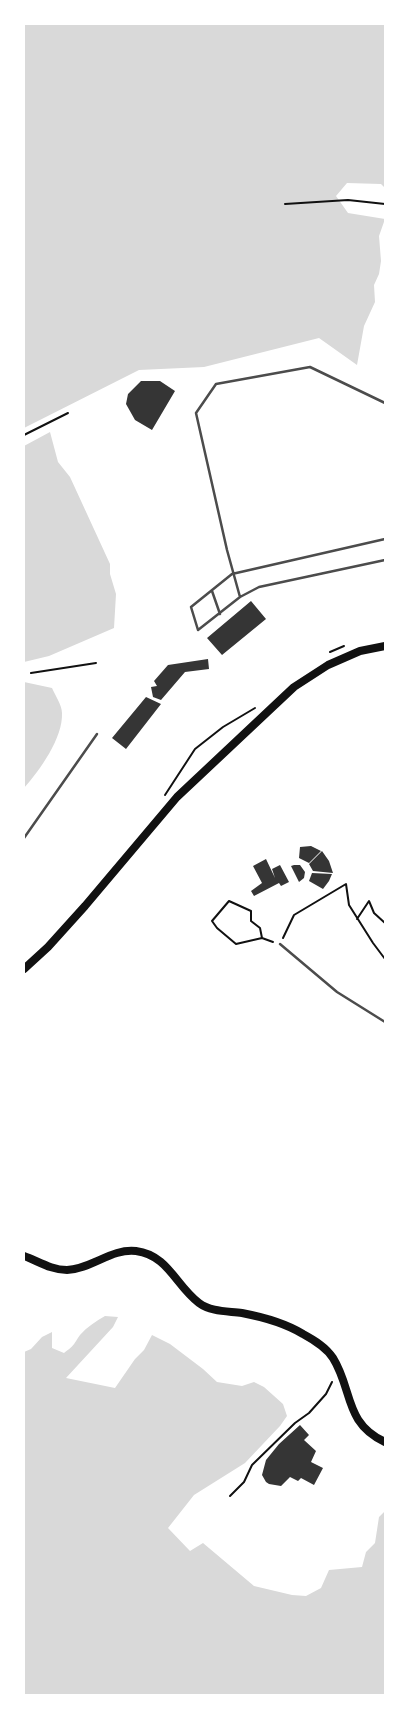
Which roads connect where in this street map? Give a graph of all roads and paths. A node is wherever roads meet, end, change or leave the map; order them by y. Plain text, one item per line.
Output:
1 (285, 204) dead end
2 (385, 204) edge
3 (385, 404) edge
4 (68, 413) dead end
5 (24, 436) edge
6 (385, 538) edge
7 (385, 560) edge
8 (232, 574) junction
9 (212, 590) junction
10 (240, 598) junction
11 (220, 614) junction
12 (385, 646) edge
13 (96, 663) dead end
14 (31, 673) dead end
15 (259, 706) dead end
16 (97, 734) dead end
17 (161, 801) dead end
18 (24, 838) edge
19 (357, 919) junction
20 (385, 923) edge
21 (262, 938) junction
22 (280, 944) junction
23 (385, 959) edge
24 (24, 969) edge
25 (385, 1022) edge
26 (24, 1256) edge
27 (336, 1383) dead end
28 (385, 1442) edge
29 (230, 1496) dead end

1 - 2 path
3 - 8 lane
4 - 5 path
6 - 8 lane
7 - 10 lane
8 - 9 lane
8 - 10 lane
9 - 11 lane
9 - 11 lane
10 - 11 lane
12 - 24 main road
13 - 14 path
15 - 17 path
16 - 18 lane
19 - 20 path
19 - 22 path
19 - 23 path
21 - 21 path
21 - 22 path
22 - 25 lane
26 - 28 main road
27 - 29 path

